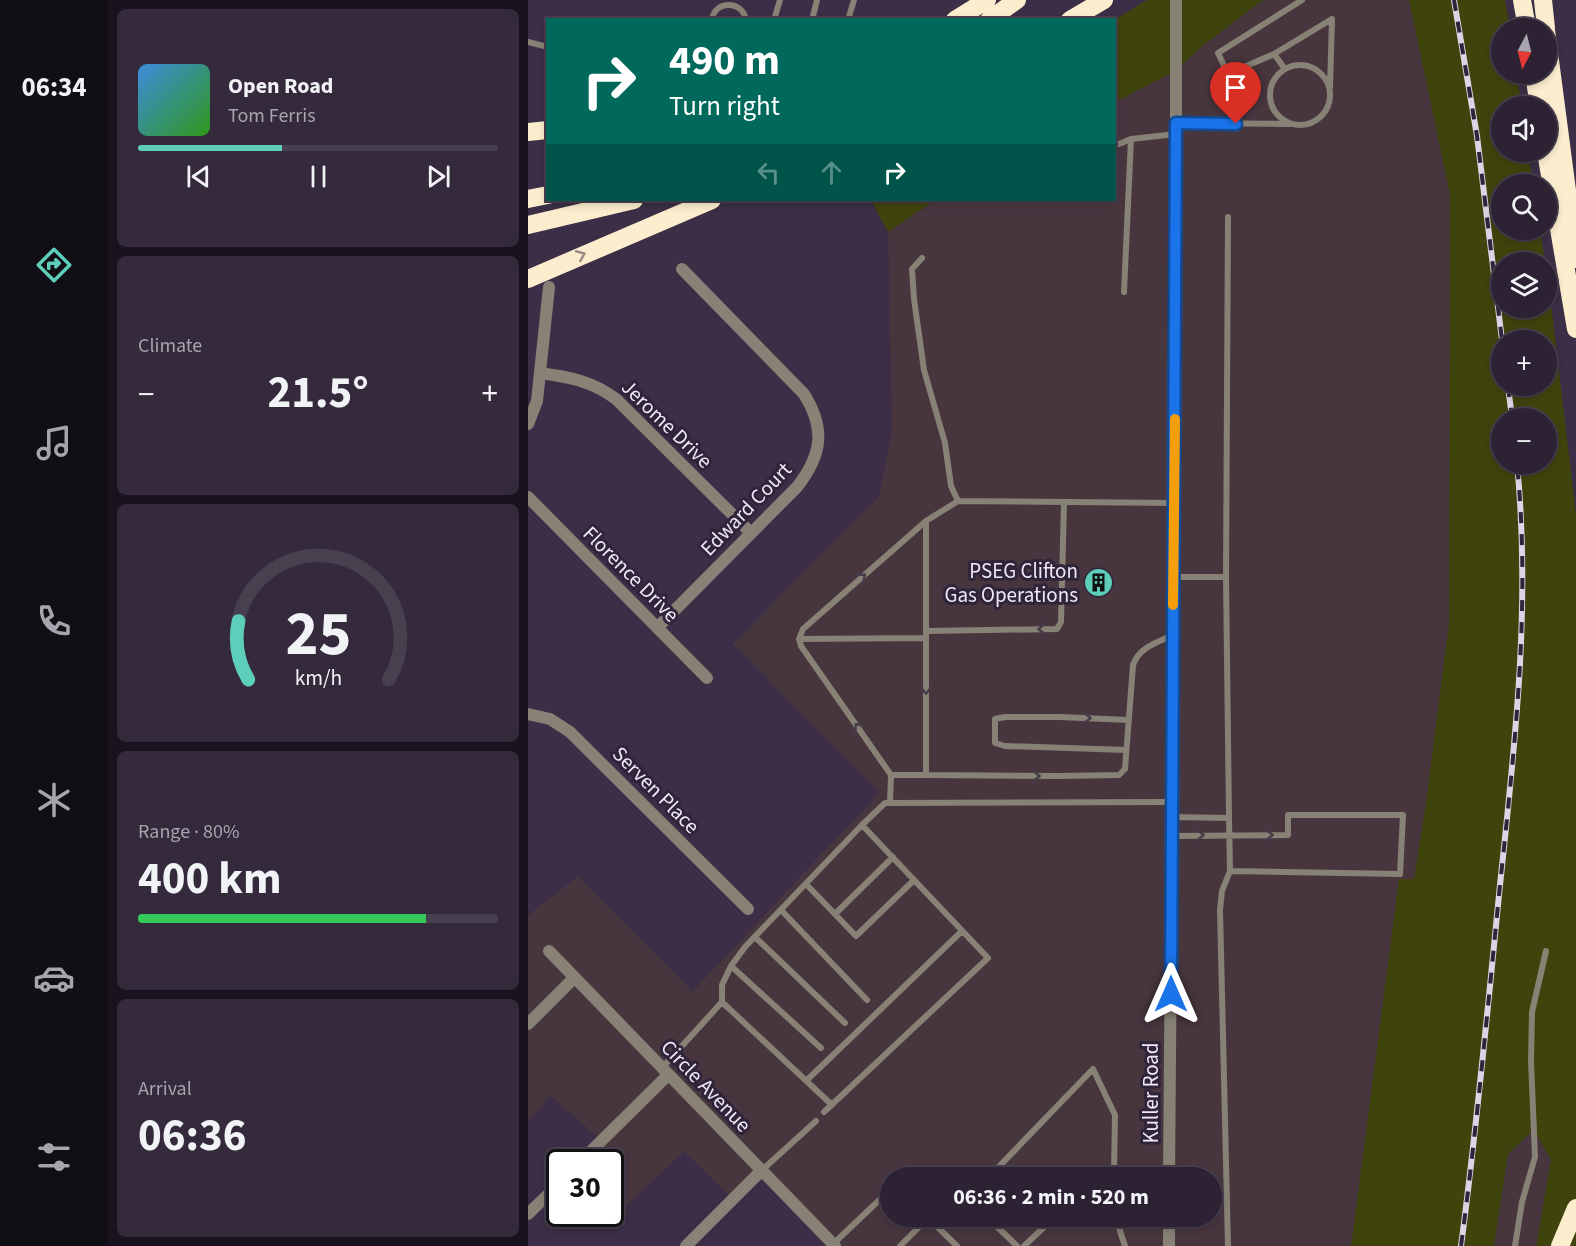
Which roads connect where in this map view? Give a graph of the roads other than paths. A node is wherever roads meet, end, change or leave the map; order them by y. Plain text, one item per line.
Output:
1 (780, 0) edge
2 (817, 0) edge
3 (854, 0) edge
4 (987, 0) edge
5 (1017, 0) edge
6 (1104, 0) edge
7 (1176, 0) edge
8 (1302, 0) edge
9 (1522, 0) edge
10 (1543, 0) edge
11 (712, 18) edge
12 (746, 18) edge
13 (775, 18) edge
14 (812, 18) edge
15 (849, 18) edge
16 (958, 18) edge
17 (992, 18) edge
18 (1073, 18) edge
19 (1525, 18) edge
20 (1545, 18) edge
21 (528, 42) edge
22 (546, 46) edge
23 (1274, 54) junction
24 (1284, 69) junction
25 (1553, 84) edge
26 (1329, 98) junction
27 (1297, 124) junction
28 (1176, 129) junction
29 (1131, 139) junction
30 (1116, 145) edge
31 (1548, 162) edge
32 (546, 195) edge
33 (528, 199) edge
34 (630, 201) edge
35 (710, 201) edge
36 (1228, 217) dead end
37 (528, 225) edge
38 (922, 258) dead end
39 (1576, 259) edge
40 (682, 269) dead end
41 (528, 279) edge
42 (549, 287) dead end
43 (1124, 291) dead end
44 (1576, 329) edge
45 (540, 373) junction
46 (528, 423) edge
47 (528, 497) edge
48 (958, 501) junction
49 (1064, 502) junction
50 (1174, 503) junction
51 (926, 521) junction
52 (751, 533) junction
53 (1174, 577) junction
54 (1226, 577) junction
55 (657, 628) junction
56 (926, 635) junction
57 (1173, 635) junction
58 (799, 639) junction
59 (707, 678) dead end
60 (528, 714) edge
61 (1129, 720) junction
62 (1126, 750) junction
63 (891, 774) junction
64 (926, 775) junction
65 (1172, 802) junction
66 (890, 803) junction
67 (1171, 817) junction
68 (1229, 818) junction
69 (862, 825) junction
70 (1171, 836) junction
71 (1230, 836) junction
72 (892, 857) junction
73 (1230, 871) junction
74 (914, 880) junction
75 (806, 884) junction
76 (748, 909) dead end
77 (781, 910) junction
78 (835, 914) junction
79 (962, 931) junction
80 (755, 937) junction
81 (549, 951) dead end
82 (1546, 951) dead end
83 (731, 966) junction
84 (574, 978) junction
85 (867, 1000) dead end
86 (722, 1002) junction
87 (845, 1023) dead end
88 (528, 1024) edge
89 (820, 1048) dead end
90 (665, 1072) junction
91 (806, 1081) junction
92 (832, 1105) junction
93 (824, 1112) dead end
94 (816, 1121) dead end
95 (592, 1149) edge
96 (999, 1167) edge
97 (1114, 1167) edge
98 (1169, 1167) edge
99 (761, 1171) junction
100 (546, 1197) edge
101 (880, 1200) edge
102 (1576, 1208) edge
103 (528, 1214) edge
104 (918, 1227) edge
105 (938, 1227) edge
106 (997, 1227) edge
107 (1044, 1227) edge
108 (1119, 1227) edge
109 (1169, 1227) edge
110 (834, 1245) edge
111 (686, 1246) edge
112 (900, 1246) edge
113 (957, 1246) edge
114 (1017, 1246) edge
115 (1024, 1246) edge
116 (1125, 1246) edge
117 (1169, 1246) edge
118 (1228, 1246) edge
119 (1515, 1246) edge
120 (1560, 1246) edge

1 - 13 lane
2 - 14 lane
3 - 15 lane
4 - 16 highway
5 - 17 highway
6 - 18 highway
7 - 28 street, Kuller Road
8 - 23 lane
9 - 19 highway
10 - 20 highway
11 - 12 lane
21 - 22 lane
23 - 24 lane
23 - 26 lane
24 - 26 lane
24 - 27 lane
25 - 39 highway
26 - 27 lane
27 - 28 lane
28 - 29 lane
28 - 50 street, Kuller Road
29 - 30 lane
29 - 43 lane
31 - 44 highway
32 - 33 highway
34 - 37 highway
41 -> 35 highway
36 - 54 lane
38 - 48 lane
40 - 52 street, Edward Court
42 - 45 street
45 - 46 street
45 - 52 street, Jerome Drive
47 - 55 street, Florence Drive
48 - 49 lane
48 - 51 lane
49 - 50 lane
49 -> 56 lane
50 - 53 street, Kuller Road
51 - 56 lane
58 -> 51 lane
52 - 55 street, Edward Court
53 - 54 lane
53 - 57 street, Kuller Road
54 - 68 lane
55 - 59 street, Florence Drive
56 - 58 lane
56 -> 64 lane
57 - 61 lane
57 - 65 street, Kuller Road
63 -> 58 lane
60 - 76 street, Serven Place
61 - 62 lane
62 -> 61 lane
64 -> 62 lane
63 - 64 lane
63 - 66 lane
65 - 66 lane
65 - 67 street, Kuller Road
66 - 69 lane
67 - 68 lane
67 - 70 street, Kuller Road
68 - 71 lane
69 - 72 lane
69 - 75 lane
70 -> 71 lane
70 - 98 street, Kuller Road
71 - 73 lane
71 -> 73 lane
72 - 74 lane
72 - 78 lane
73 - 118 lane
74 - 78 lane
74 - 79 lane
75 - 77 lane
75 - 78 lane
77 - 80 lane
77 - 85 lane
79 - 91 lane
79 - 92 lane
80 - 83 lane
80 - 87 lane
81 - 84 street, Circle Avenue
82 - 119 lane
83 - 86 lane
83 - 89 lane
84 - 88 street
84 - 90 street, Circle Avenue
86 - 90 lane
86 - 91 lane
90 - 95 street
90 - 99 street, Circle Avenue
91 - 92 lane
92 - 93 lane
94 - 99 lane
96 - 97 lane
99 - 110 street, Circle Avenue
99 - 111 street
100 - 103 street
101 - 110 lane
102 - 120 highway
104 - 112 lane
105 - 113 lane
106 - 114 lane
107 - 115 lane
108 - 116 lane
109 - 117 street

